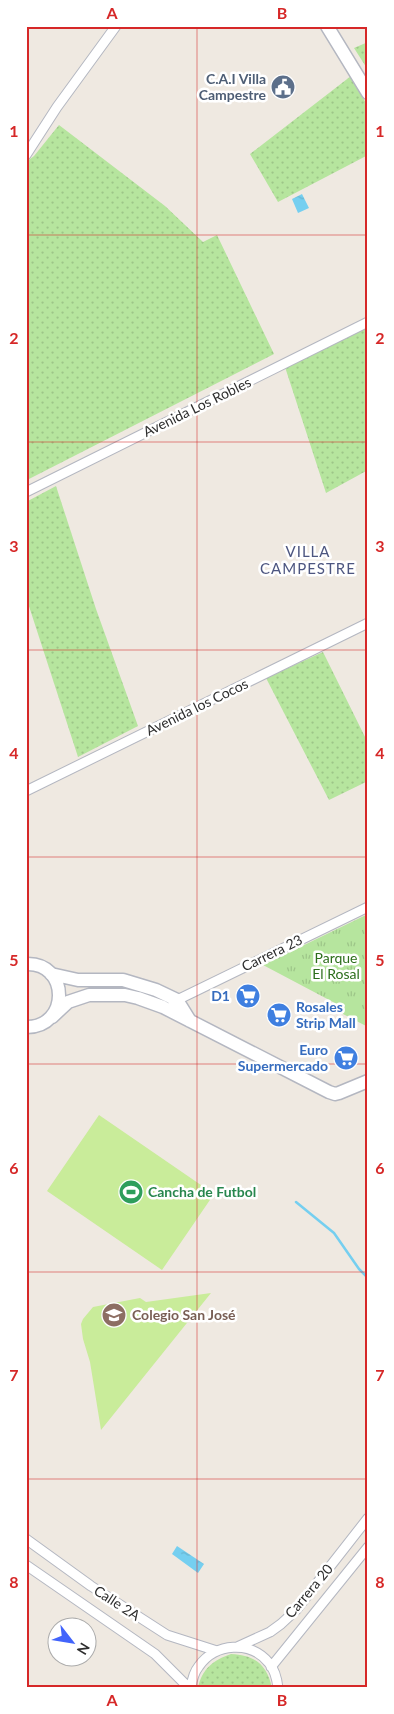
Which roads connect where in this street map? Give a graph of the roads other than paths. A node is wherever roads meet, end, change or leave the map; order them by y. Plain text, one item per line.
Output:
1 (116, 26) edge
2 (326, 26) edge
3 (368, 93) edge
4 (26, 155) edge
5 (368, 322) edge
6 (26, 492) edge
7 (368, 624) edge
8 (26, 791) edge
9 (368, 906) edge
10 (26, 964) edge
11 (51, 974) junction
12 (177, 1000) junction
13 (163, 1007) junction
14 (52, 1016) junction
15 (190, 1020) junction
16 (26, 1027) edge
17 (368, 1081) edge
18 (368, 1518) edge
19 (26, 1539) edge
20 (368, 1547) edge
21 (28, 1569) edge
22 (237, 1647) junction
23 (216, 1651) junction
24 (271, 1667) junction
25 (190, 1688) edge
26 (278, 1688) edge

1 - 4 street
2 - 3 street
5 - 6 street, Avenida Los Robles
7 - 8 street, Avenida los Cocos
9 - 12 street, Carrera 23
10 - 11 street
11 - 12 street
11 - 14 street
12 - 13 street, Carrera 23
12 - 15 street
13 - 14 street
13 - 15 street
14 - 16 street
15 - 17 street
18 - 22 street, Carrera 20
19 - 23 street, Calle 2A
20 - 24 street, Carrera 20
21 - 25 street, Calle 2A
22 - 23 street, Carrera 20
22 - 24 street
23 - 25 street
24 - 26 street

